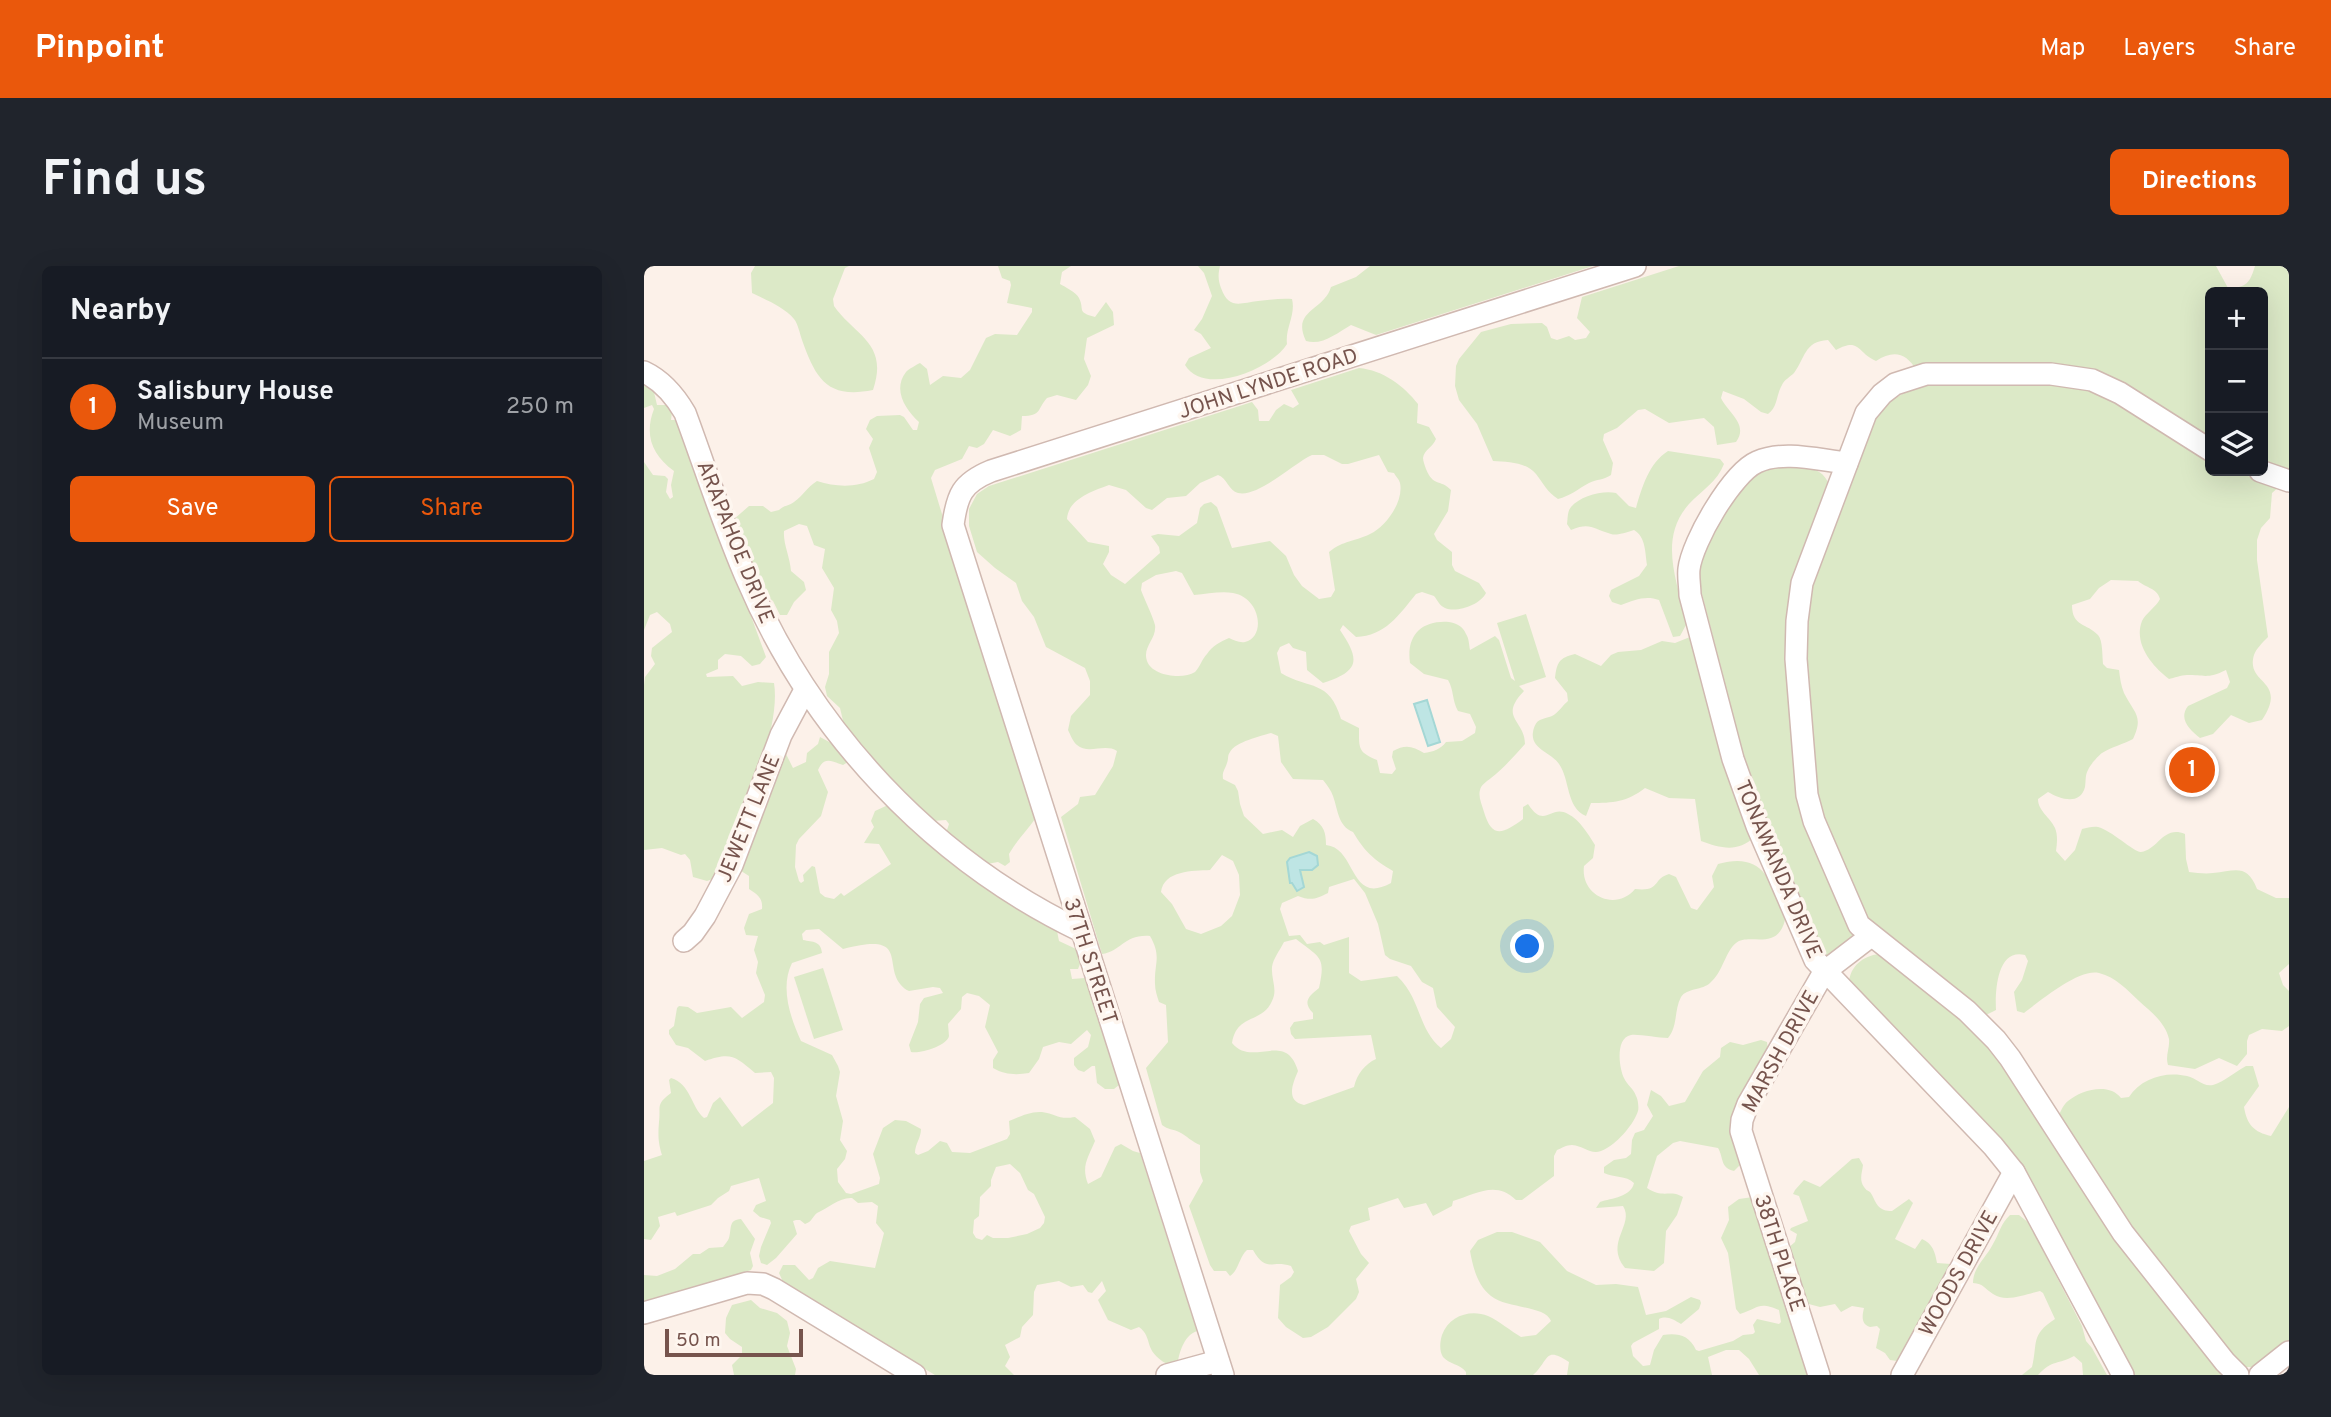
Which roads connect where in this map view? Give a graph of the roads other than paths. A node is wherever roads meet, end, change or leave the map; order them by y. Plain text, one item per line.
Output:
1 (1635, 266) edge
2 (644, 372) edge
3 (2205, 447) edge
4 (1847, 463) junction
5 (2268, 474) edge
6 (2289, 481) edge
7 (960, 546) joint
8 (806, 690) junction
9 (1081, 931) junction
10 (1871, 936) junction
11 (684, 941) dead end
12 (1824, 972) junction
13 (1741, 1132) joint
14 (2014, 1171) junction
15 (644, 1313) edge
16 (2289, 1352) edge
17 (1220, 1368) edge
18 (915, 1375) edge
19 (1167, 1375) edge
20 (1819, 1375) edge
21 (1902, 1375) edge
22 (2123, 1375) edge
23 (2238, 1375) edge
24 (2260, 1375) edge

1 - 7 street, JOHN LYNDE ROAD
2 - 8 street, ARAPAHOE DRIVE
3 - 4 street
4 - 10 street
4 - 12 street, TONAWANDA DRIVE
5 - 6 street
7 - 9 street, 37TH STREET
8 - 9 street, ARAPAHOE DRIVE
8 - 11 street, JEWETT LANE
9 - 17 street, 37TH STREET
10 - 12 street
10 - 23 street
12 - 13 street, MARSH DRIVE
12 - 14 street, TONAWANDA DRIVE
13 - 20 street, 38TH PLACE
14 - 21 street, WOODS DRIVE
14 - 22 street, TONAWANDA DRIVE
15 - 18 street
16 - 24 street
17 - 19 street

